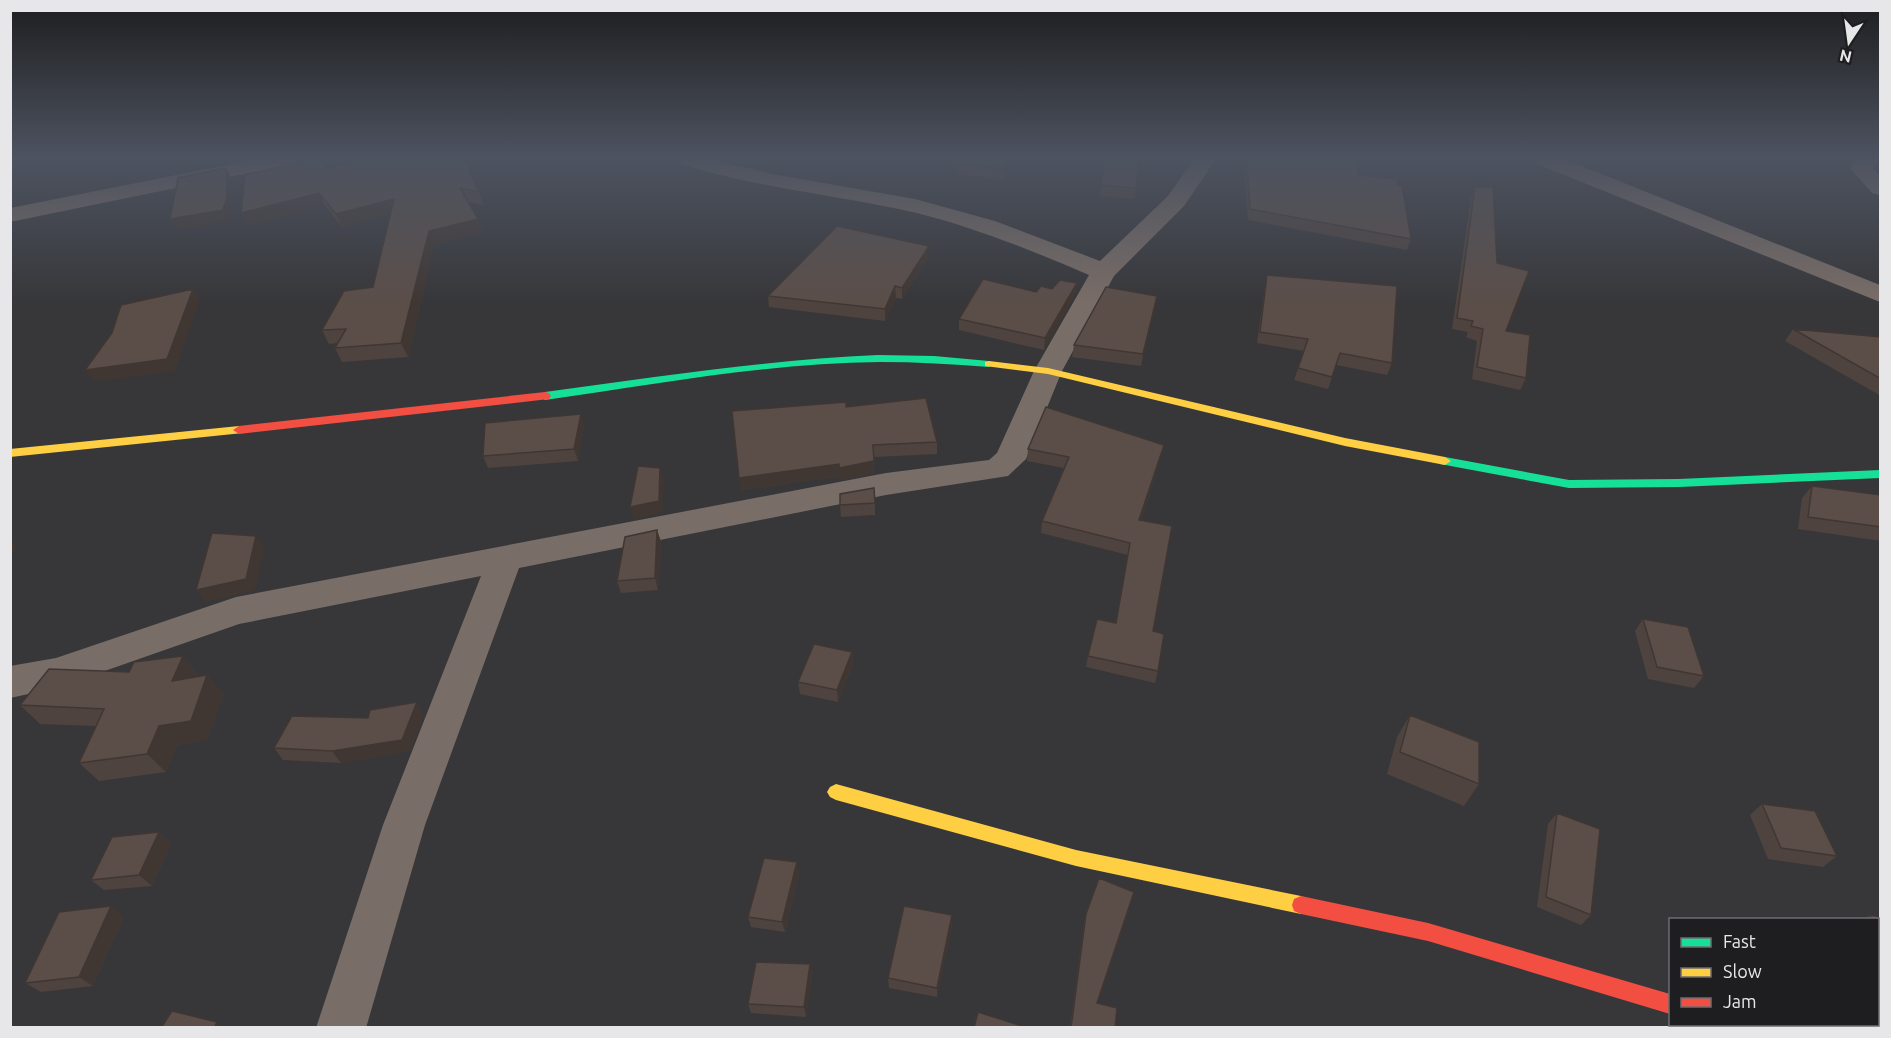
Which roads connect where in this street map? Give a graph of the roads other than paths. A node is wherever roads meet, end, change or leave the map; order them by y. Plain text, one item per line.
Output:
1 (48, 207) edge
2 (923, 207) edge
3 (1169, 207) edge
4 (1666, 207) edge
5 (10, 215) edge
6 (1103, 272) junction
7 (1881, 294) edge
8 (1048, 371) junction
9 (10, 453) edge
10 (1881, 474) edge
11 (505, 559) junction
12 (10, 682) edge
13 (836, 792) dead end
14 (1669, 1003) edge
15 (341, 1028) edge

1 - 5 street
2 - 6 street
3 - 6 street
4 - 7 street
6 - 8 street
8 - 9 street
8 - 10 street
8 - 11 street
11 - 12 street
11 - 15 street
13 - 14 street

